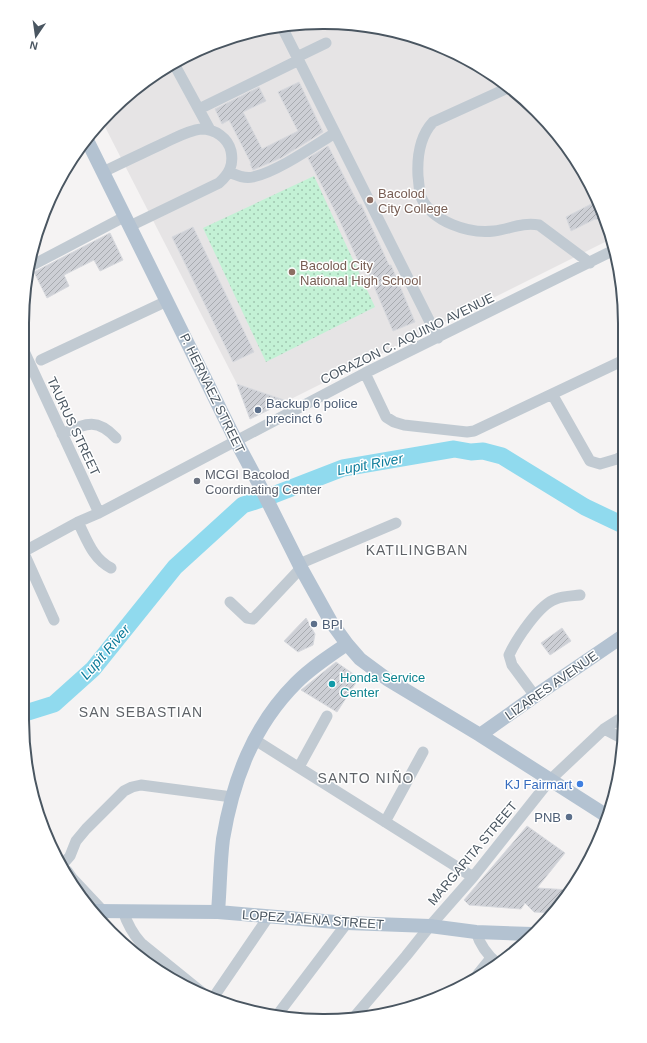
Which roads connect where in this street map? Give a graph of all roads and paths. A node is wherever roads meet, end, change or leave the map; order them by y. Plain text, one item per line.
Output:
1 (285, 32) edge
2 (326, 43) dead end
3 (298, 58) junction
4 (177, 68) edge
5 (503, 90) edge
6 (199, 109) junction
7 (210, 130) junction
8 (335, 133) junction
9 (89, 145) edge
10 (102, 172) junction
11 (229, 172) junction
12 (127, 221) junction
13 (609, 252) edge
14 (590, 262) junction
15 (35, 264) edge
16 (167, 301) junction
17 (438, 338) junction
18 (40, 360) dead end
19 (29, 362) edge
20 (618, 363) edge
21 (365, 373) junction
22 (552, 394) junction
23 (62, 434) junction
24 (116, 438) dead end
25 (236, 441) junction
26 (618, 458) edge
27 (99, 513) junction
28 (78, 522) junction
29 (396, 523) dead end
30 (29, 548) edge
31 (29, 564) edge
32 (300, 566) junction
33 (111, 568) dead end
34 (580, 595) dead end
35 (230, 602) dead end
36 (54, 620) dead end
37 (618, 639) edge
38 (347, 644) junction
39 (535, 696) junction
40 (327, 716) dead end
41 (618, 720) edge
42 (604, 729) junction
43 (480, 735) junction
44 (617, 736) edge
45 (255, 740) junction
46 (423, 752) dead end
47 (299, 767) junction
48 (550, 780) junction
49 (232, 797) junction
50 (602, 813) edge
51 (385, 822) junction
52 (65, 862) edge
53 (473, 877) junction
54 (100, 911) edge
55 (123, 911) junction
56 (218, 912) junction
57 (269, 916) junction
58 (347, 923) junction
59 (430, 926) junction
60 (476, 932) junction
61 (526, 934) edge
62 (494, 959) edge
63 (189, 982) edge
64 (216, 994) edge
65 (281, 1010) edge
66 (359, 1011) edge

1 - 3 street
2 - 3 street
3 - 6 street
3 - 8 street
4 - 6 street
5 - 14 street
6 - 7 street
7 - 10 street
7 - 11 street
8 - 11 street
8 - 17 street
9 - 10 main road, P. HERNAEZ STREET
10 - 12 main road, P. HERNAEZ STREET
11 - 12 street
12 - 15 street
12 - 16 main road, P. HERNAEZ STREET
13 - 14 street, CORAZON C. AQUINO AVENUE
14 - 17 street, CORAZON C. AQUINO AVENUE
16 - 18 street
16 - 25 main road, P. HERNAEZ STREET
17 - 21 street, CORAZON C. AQUINO AVENUE
19 - 23 street, TAURUS STREET
20 - 22 street
21 - 22 street
21 - 25 street, CORAZON C. AQUINO AVENUE
22 - 26 street
23 - 24 street
23 - 27 street, TAURUS STREET
25 - 27 street, CORAZON C. AQUINO AVENUE
25 - 32 main road, P. HERNAEZ STREET
27 - 28 street, CORAZON C. AQUINO AVENUE
28 - 30 street, CORAZON C. AQUINO AVENUE
28 - 33 street
29 - 32 street
31 - 36 street
32 - 35 street
32 - 38 main road, P. HERNAEZ STREET
34 - 39 street
37 - 39 main road, LIZARES AVENUE
38 - 43 main road, P. HERNAEZ STREET
38 - 45 main road
39 - 43 main road, LIZARES AVENUE
40 - 47 street
41 - 42 street, MARGARITA STREET
42 - 44 street
42 - 48 street, MARGARITA STREET
43 - 48 main road, P. HERNAEZ STREET
45 - 47 street
45 - 49 main road
46 - 51 street
47 - 51 street
48 - 50 main road, P. HERNAEZ STREET
48 - 53 street, MARGARITA STREET
49 - 52 street
49 - 56 main road
51 - 53 street
53 - 59 street, MARGARITA STREET
54 - 55 main road, LOPEZ JAENA STREET
55 - 56 main road, LOPEZ JAENA STREET
55 - 63 street
56 - 57 main road, LOPEZ JAENA STREET
57 - 58 main road, LOPEZ JAENA STREET
57 - 64 street
58 - 59 main road, LOPEZ JAENA STREET
58 - 65 street
59 - 60 main road, LOPEZ JAENA STREET
59 - 66 street, MARGARITA STREET
60 - 61 main road, LOPEZ JAENA STREET
60 - 62 street

